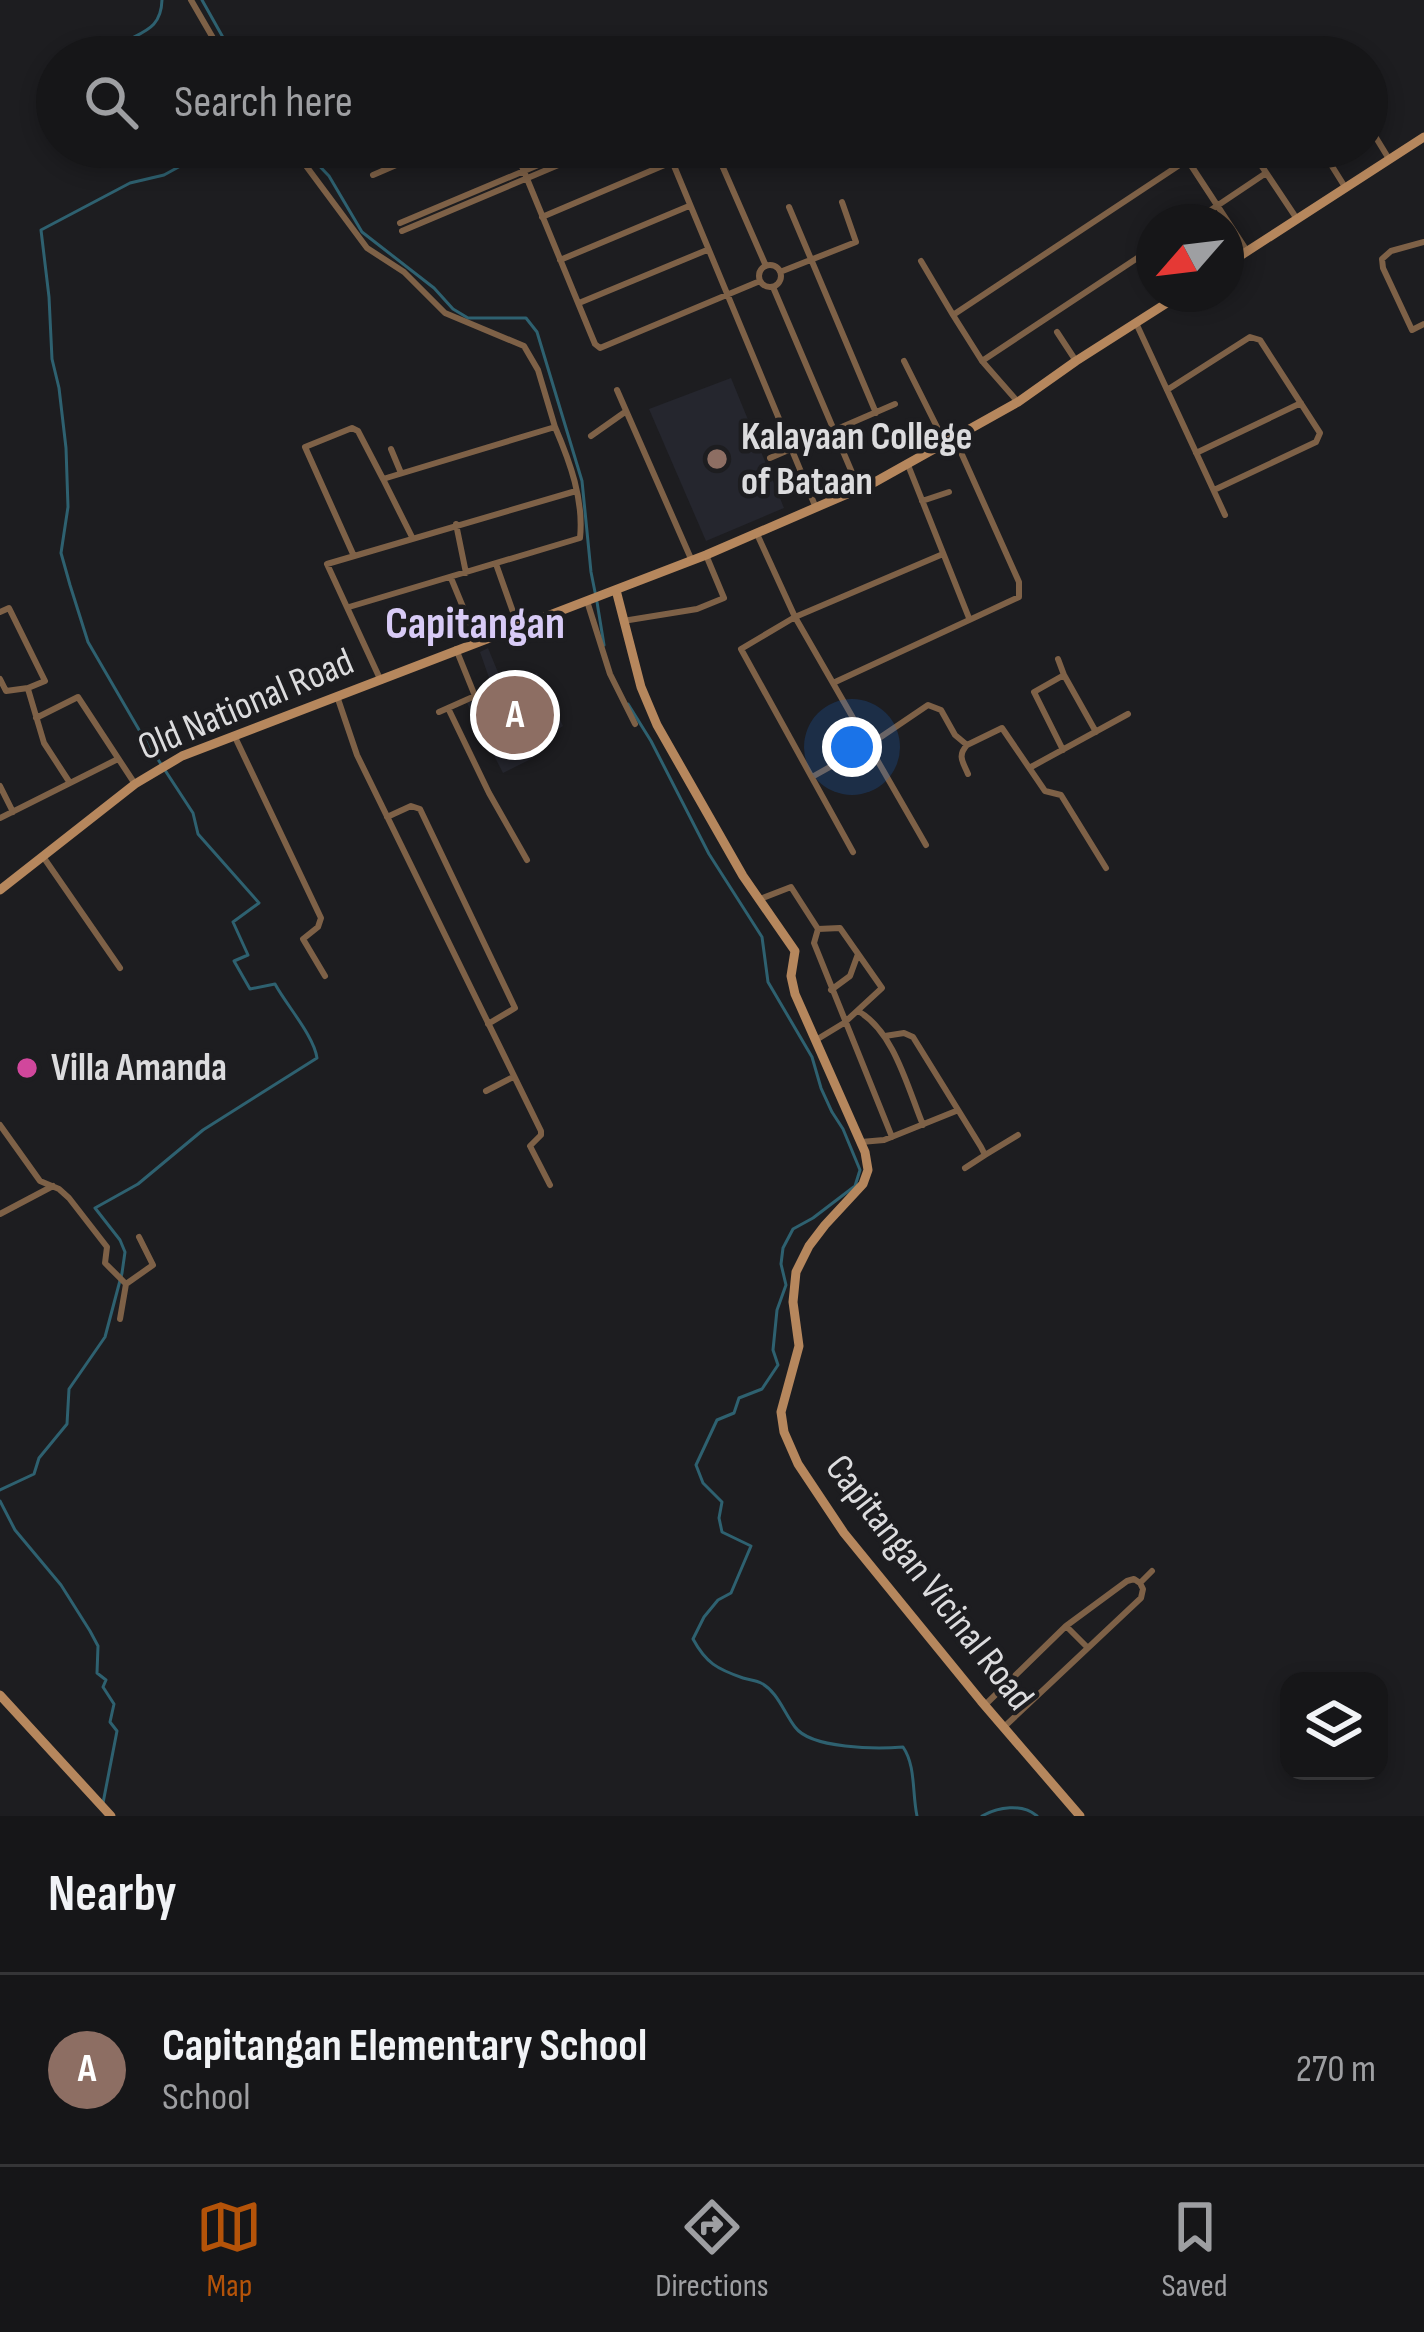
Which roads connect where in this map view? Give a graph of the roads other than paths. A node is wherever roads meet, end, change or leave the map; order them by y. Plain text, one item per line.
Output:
1 (191, 0) edge
2 (212, 36) edge
3 (1424, 137) edge
4 (1389, 159) edge
5 (308, 168) edge
6 (389, 168) edge
7 (523, 168) edge
8 (540, 168) edge
9 (545, 168) edge
10 (656, 168) edge
11 (675, 168) edge
12 (720, 168) edge
13 (1175, 168) edge
14 (1192, 168) edge
15 (1263, 168) edge
16 (1333, 168) edge
17 (1375, 168) edge
18 (1266, 173) junction
19 (373, 175) dead end
20 (526, 175) junction
21 (1345, 187) junction
22 (842, 202) dead end
23 (1217, 204) edge
24 (1221, 204) edge
25 (690, 206) junction
26 (789, 207) dead end
27 (542, 217) junction
28 (1297, 219) junction
29 (401, 228) dead end
30 (1421, 242) edge
31 (1244, 246) edge
32 (707, 250) junction
33 (1247, 251) junction
34 (1244, 253) edge
35 (1424, 254) edge
36 (560, 260) junction
37 (811, 260) junction
38 (1136, 260) edge
39 (921, 261) dead end
40 (766, 266) junction
41 (780, 272) junction
42 (760, 280) junction
43 (773, 286) junction
44 (725, 294) junction
45 (578, 303) junction
46 (1153, 312) edge
47 (953, 315) junction
48 (1136, 323) junction
49 (1424, 324) edge
50 (1057, 332) dead end
51 (904, 361) dead end
52 (982, 361) junction
53 (1076, 361) junction
54 (617, 390) dead end
55 (1167, 390) junction
56 (1018, 402) junction
57 (1301, 403) junction
58 (895, 404) dead end
59 (625, 412) junction
60 (875, 413) junction
61 (555, 427) junction
62 (835, 430) junction
63 (591, 436) dead end
64 (950, 442) junction
65 (391, 449) dead end
66 (791, 449) junction
67 (1196, 453) junction
68 (770, 458) dead end
69 (908, 465) junction
70 (401, 473) junction
71 (383, 479) junction
72 (860, 489) junction
73 (576, 490) junction
74 (1214, 490) junction
75 (949, 491) dead end
76 (922, 501) junction
77 (816, 508) junction
78 (1225, 515) dead end
79 (456, 524) junction
80 (757, 534) junction
81 (412, 537) junction
82 (353, 554) junction
83 (943, 554) junction
84 (706, 555) junction
85 (692, 561) junction
86 (496, 564) junction
87 (466, 574) junction
88 (451, 578) junction
89 (616, 590) junction
90 (594, 599) junction
91 (349, 607) junction
92 (0, 612) edge
93 (795, 617) junction
94 (970, 620) junction
95 (622, 621) junction
96 (518, 626) junction
97 (477, 641) junction
98 (456, 649) junction
99 (1058, 658) dead end
100 (1064, 675) junction
101 (0, 679) edge
102 (381, 681) junction
103 (833, 683) junction
104 (28, 688) junction
105 (338, 699) junction
106 (448, 708) junction
107 (439, 712) dead end
108 (1128, 714) dead end
109 (35, 718) junction
110 (635, 724) dead end
111 (1096, 732) junction
112 (234, 734) junction
113 (869, 745) junction
114 (967, 745) junction
115 (1063, 750) junction
116 (118, 759) junction
117 (1031, 767) junction
118 (968, 774) dead end
119 (812, 777) junction
120 (70, 783) junction
121 (135, 784) junction
122 (0, 786) edge
123 (13, 812) junction
124 (0, 818) edge
125 (387, 818) junction
126 (926, 845) dead end
127 (853, 851) dead end
128 (43, 856) junction
129 (527, 860) dead end
130 (1106, 868) dead end
131 (1, 886) edge
132 (760, 898) junction
133 (818, 929) junction
134 (858, 954) junction
135 (120, 968) dead end
136 (325, 976) dead end
137 (832, 990) junction
138 (858, 1011) junction
139 (844, 1023) junction
140 (488, 1024) junction
141 (885, 1036) junction
142 (816, 1040) junction
143 (513, 1077) junction
144 (486, 1091) dead end
145 (956, 1111) junction
146 (0, 1125) edge
147 (923, 1125) junction
148 (1018, 1135) dead end
149 (892, 1137) junction
150 (861, 1142) junction
151 (985, 1155) junction
152 (965, 1168) dead end
153 (53, 1186) junction
154 (550, 1186) dead end
155 (0, 1214) edge
156 (139, 1237) dead end
157 (126, 1284) junction
158 (120, 1319) dead end
159 (1152, 1571) dead end
160 (1140, 1583) junction
161 (1066, 1626) junction
162 (1087, 1646) junction
163 (0, 1695) edge
164 (985, 1705) junction
165 (1004, 1727) junction
166 (111, 1816) edge
167 (1081, 1816) edge

1 - 2 street
3 - 4 street
5 - 61 street
6 - 19 street
7 - 20 street
8 - 20 street
9 - 20 street
10 - 27 street
11 - 25 street
12 - 40 street
13 - 47 street
14 - 23 street
15 - 18 street
16 - 21 street
17 - 21 street
18 - 24 street
18 - 28 street
20 - 27 street
20 - 29 street
21 - 28 street
22 - 37 street
25 - 32 street
25 - 36 street
26 - 37 street
27 - 36 street
28 - 33 street
30 - 35 street
30 - 49 street
31 - 33 street
32 - 44 street
32 - 45 street
33 - 34 street
36 - 45 street
37 - 41 street
37 - 60 street
38 - 52 street
39 - 47 street
40 - 41 street
40 - 42 street
41 - 43 street
42 - 43 street
42 - 44 street
43 - 62 street
44 - 45 street
44 - 66 street
46 - 48 street, Old National Road
47 - 52 street
48 - 53 street, Old National Road
48 - 55 street
50 - 53 street
51 - 64 street
52 - 56 street
53 - 56 street, Old National Road
54 - 59 street
55 - 57 street
55 - 67 street
56 - 64 street, Old National Road
57 - 67 street
57 - 74 street
58 - 60 street
59 - 63 street
59 - 85 street
60 - 62 street
61 - 70 street
61 - 73 street
62 - 66 street
62 - 72 street
64 - 69 street, Old National Road
64 - 94 street
65 - 70 street
66 - 68 street
66 - 77 street
67 - 74 street
69 - 72 street, Old National Road
69 - 76 street
70 - 71 street
71 - 81 street
71 - 82 street
72 - 77 street, Old National Road
73 - 79 street
73 - 86 street
74 - 78 street
75 - 76 street
76 - 83 street
77 - 80 street, Old National Road
79 - 81 street
79 - 87 street
80 - 84 street, Old National Road
80 - 93 street
81 - 82 street
82 - 91 street
83 - 93 street
83 - 94 street
84 - 85 street, Old National Road
84 - 95 street
85 - 89 street, Old National Road
86 - 87 street
86 - 96 street
87 - 88 street
88 - 91 street
88 - 97 street
89 - 90 street, Old National Road
89 - 95 street
90 - 96 street, Old National Road
90 - 110 street
91 - 102 street
92 - 104 street
93 - 103 street
93 - 119 street
94 - 103 street
95 - 132 street
96 - 97 street, Old National Road
97 - 98 street, Old National Road
98 - 102 street, Old National Road
98 - 106 street
99 - 100 street
100 - 111 street
100 - 115 street
101 - 104 street
102 - 105 street, Old National Road
103 - 113 street
104 - 109 street
105 - 112 street, Old National Road
105 - 125 street
106 - 107 street
106 - 129 street
108 - 111 street
109 - 116 street
109 - 120 street
111 - 115 street
112 - 121 street, Old National Road
112 - 136 street
113 - 114 street
113 - 119 street
113 - 126 street
114 - 117 street
114 - 118 street
115 - 117 street
116 - 120 street
116 - 121 street
117 - 130 street
119 - 127 street
120 - 123 street
121 - 128 street, Old National Road
122 - 123 street
123 - 124 street
125 - 140 street
125 - 140 street
128 - 131 street, Old National Road
128 - 135 street
132 - 133 street
132 - 142 street
133 - 134 street
133 - 137 street
134 - 137 street
134 - 138 street
137 - 139 street
138 - 139 street
138 - 141 street
139 - 142 street
139 - 149 street
140 - 143 street
141 - 145 street
141 - 147 street
142 - 150 street
143 - 144 street
143 - 154 street
145 - 147 street
145 - 151 street
146 - 153 street
147 - 149 street
148 - 151 street
149 - 150 street
150 - 164 street, Capitangan Vicinal Road
151 - 152 street
153 - 155 street
153 - 157 street
156 - 157 street
157 - 158 street
159 - 160 street
160 - 161 street
160 - 162 street
161 - 162 street
161 - 164 street
162 - 165 street
163 - 166 street
164 - 165 street, Capitangan Vicinal Road
165 - 167 street, Capitangan Vicinal Road

